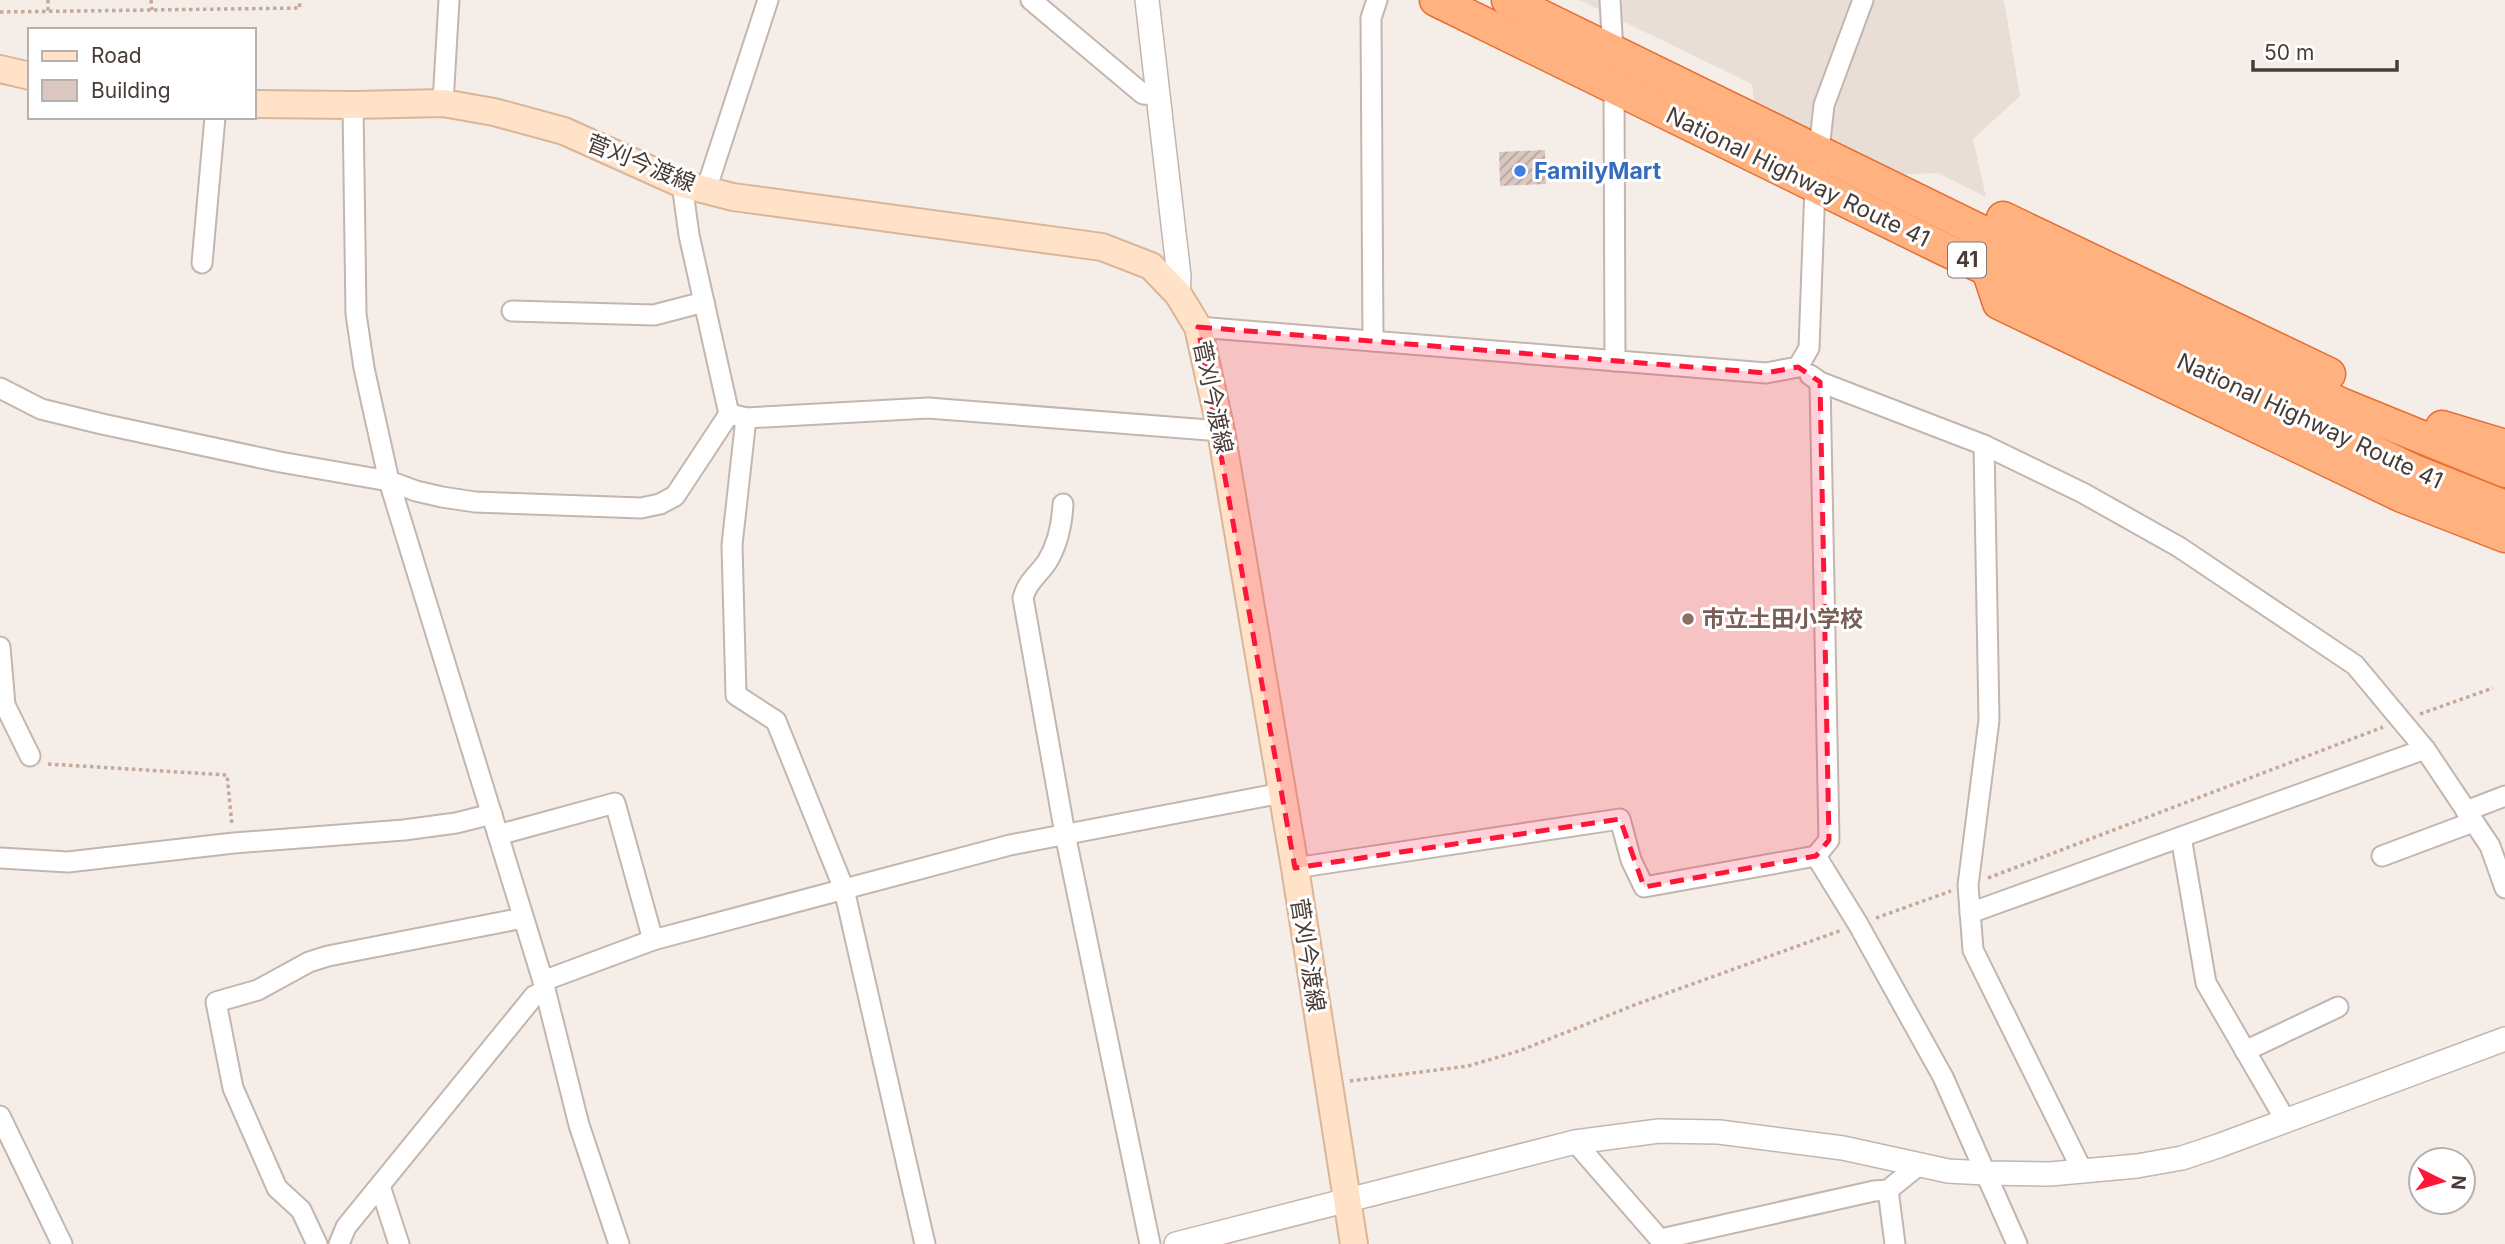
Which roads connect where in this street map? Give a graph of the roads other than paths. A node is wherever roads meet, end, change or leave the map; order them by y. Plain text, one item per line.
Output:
1 (449, 0) edge
2 (768, 0) edge
3 (1031, 0) edge
4 (1147, 0) edge
5 (1377, 0) edge
6 (1436, 0) edge
7 (1508, 0) edge
8 (1609, 0) edge
9 (1863, 0) edge
10 (1613, 51) junction
11 (0, 69) edge
12 (28, 76) edge
13 (1614, 87) junction
14 (1158, 95) junction
15 (443, 103) junction
16 (256, 104) edge
17 (353, 105) junction
18 (215, 119) edge
19 (1819, 152) junction
20 (1880, 182) junction
21 (1815, 186) junction
22 (694, 187) junction
23 (202, 263) dead end
24 (1988, 270) junction
25 (1178, 294) junction
26 (705, 302) junction
27 (512, 311) dead end
28 (1198, 327) junction
29 (1373, 341) junction
30 (1615, 360) junction
31 (1798, 367) junction
32 (1820, 382) junction
33 (0, 388) edge
34 (738, 416) junction
35 (1221, 431) junction
36 (1984, 445) junction
37 (2505, 446) edge
38 (2505, 471) edge
39 (389, 481) junction
40 (1063, 504) dead end
41 (2505, 507) edge
42 (2505, 536) edge
43 (0, 647) edge
44 (2425, 749) junction
45 (30, 756) road end
46 (1282, 793) junction
47 (2505, 796) edge
48 (492, 814) junction
49 (2469, 816) junction
50 (1065, 834) junction
51 (498, 835) junction
52 (2181, 837) junction
53 (1816, 856) junction
54 (2382, 856) dead end
55 (0, 858) edge
56 (1295, 868) junction
57 (2505, 888) edge
58 (844, 889) junction
59 (1970, 913) junction
60 (523, 918) junction
61 (653, 940) junction
62 (544, 986) junction
63 (2337, 1007) dead end
64 (2505, 1039) edge
65 (2245, 1051) junction
66 (0, 1116) edge
67 (2286, 1121) junction
68 (1575, 1142) junction
69 (1919, 1165) junction
70 (2082, 1170) junction
71 (1984, 1173) junction
72 (380, 1186) junction
73 (1888, 1190) junction
74 (1345, 1199) junction
75 (1663, 1242) edge
76 (62, 1244) edge
77 (317, 1244) edge
78 (339, 1244) edge
79 (399, 1244) edge
80 (619, 1244) edge
81 (925, 1244) edge
82 (1150, 1244) edge
83 (1177, 1244) edge
84 (1354, 1244) edge
85 (1895, 1244) edge
86 (2017, 1244) edge

1 - 15 street
2 - 22 street
3 - 14 street
4 - 14 street
5 - 29 street
6 - 13 highway, National Highway Route 41 / 41
7 - 10 highway, National Highway Route 41 / 41
8 - 10 street
9 - 19 street
10 - 19 highway, National Highway Route 41 / 41
11 - 12 main road
13 - 21 highway, National Highway Route 41 / 41
13 - 30 street
14 - 25 street
15 - 17 main road, 菅刈今渡線
15 - 22 main road, 菅刈今渡線
16 - 17 main road, 菅刈今渡線
17 - 39 street
18 - 23 street
19 - 20 highway, National Highway Route 41 / 41
19 - 21 street
20 - 37 highway
20 - 38 highway, National Highway Route 41 / 41
21 - 24 highway, National Highway Route 41 / 41
21 - 31 street
22 - 25 main road, 菅刈今渡線
22 - 26 street
24 - 41 highway, National Highway Route 41 / 41
24 - 42 highway
25 - 28 main road, 菅刈今渡線
26 - 27 street
26 - 34 street
28 - 29 street
28 - 35 main road, 菅刈今渡線
29 - 30 street
30 - 31 street
31 - 32 street
32 - 36 street
32 - 53 street
33 - 39 street
34 - 35 street
34 - 39 street
34 - 58 street
35 - 46 main road, 菅刈今渡線
36 - 44 street
36 - 59 street
39 - 48 street
40 - 50 street
43 - 45 street
44 - 49 street
44 - 52 street
46 - 50 street
46 - 56 main road, 菅刈今渡線
47 - 49 street
48 - 51 street
48 - 55 street
49 - 54 street
49 - 57 street
50 - 58 street
50 - 82 street
51 - 60 street
51 - 61 street
52 - 59 street
52 - 65 street
53 - 56 street
53 - 71 street
56 - 74 main road, 菅刈今渡線
58 - 61 street
58 - 81 street
59 - 70 street
60 - 62 street
60 - 77 street
61 - 62 street
62 - 72 street
62 - 80 street
63 - 65 street
64 - 67 street
65 - 67 street
66 - 76 street
67 - 70 street
68 - 69 street
68 - 74 street
68 - 75 street
69 - 71 street
69 - 73 street
70 - 71 street
71 - 86 street
72 - 78 street
72 - 79 street
73 - 75 street
73 - 85 street
74 - 83 street
74 - 84 main road, 菅刈今渡線

